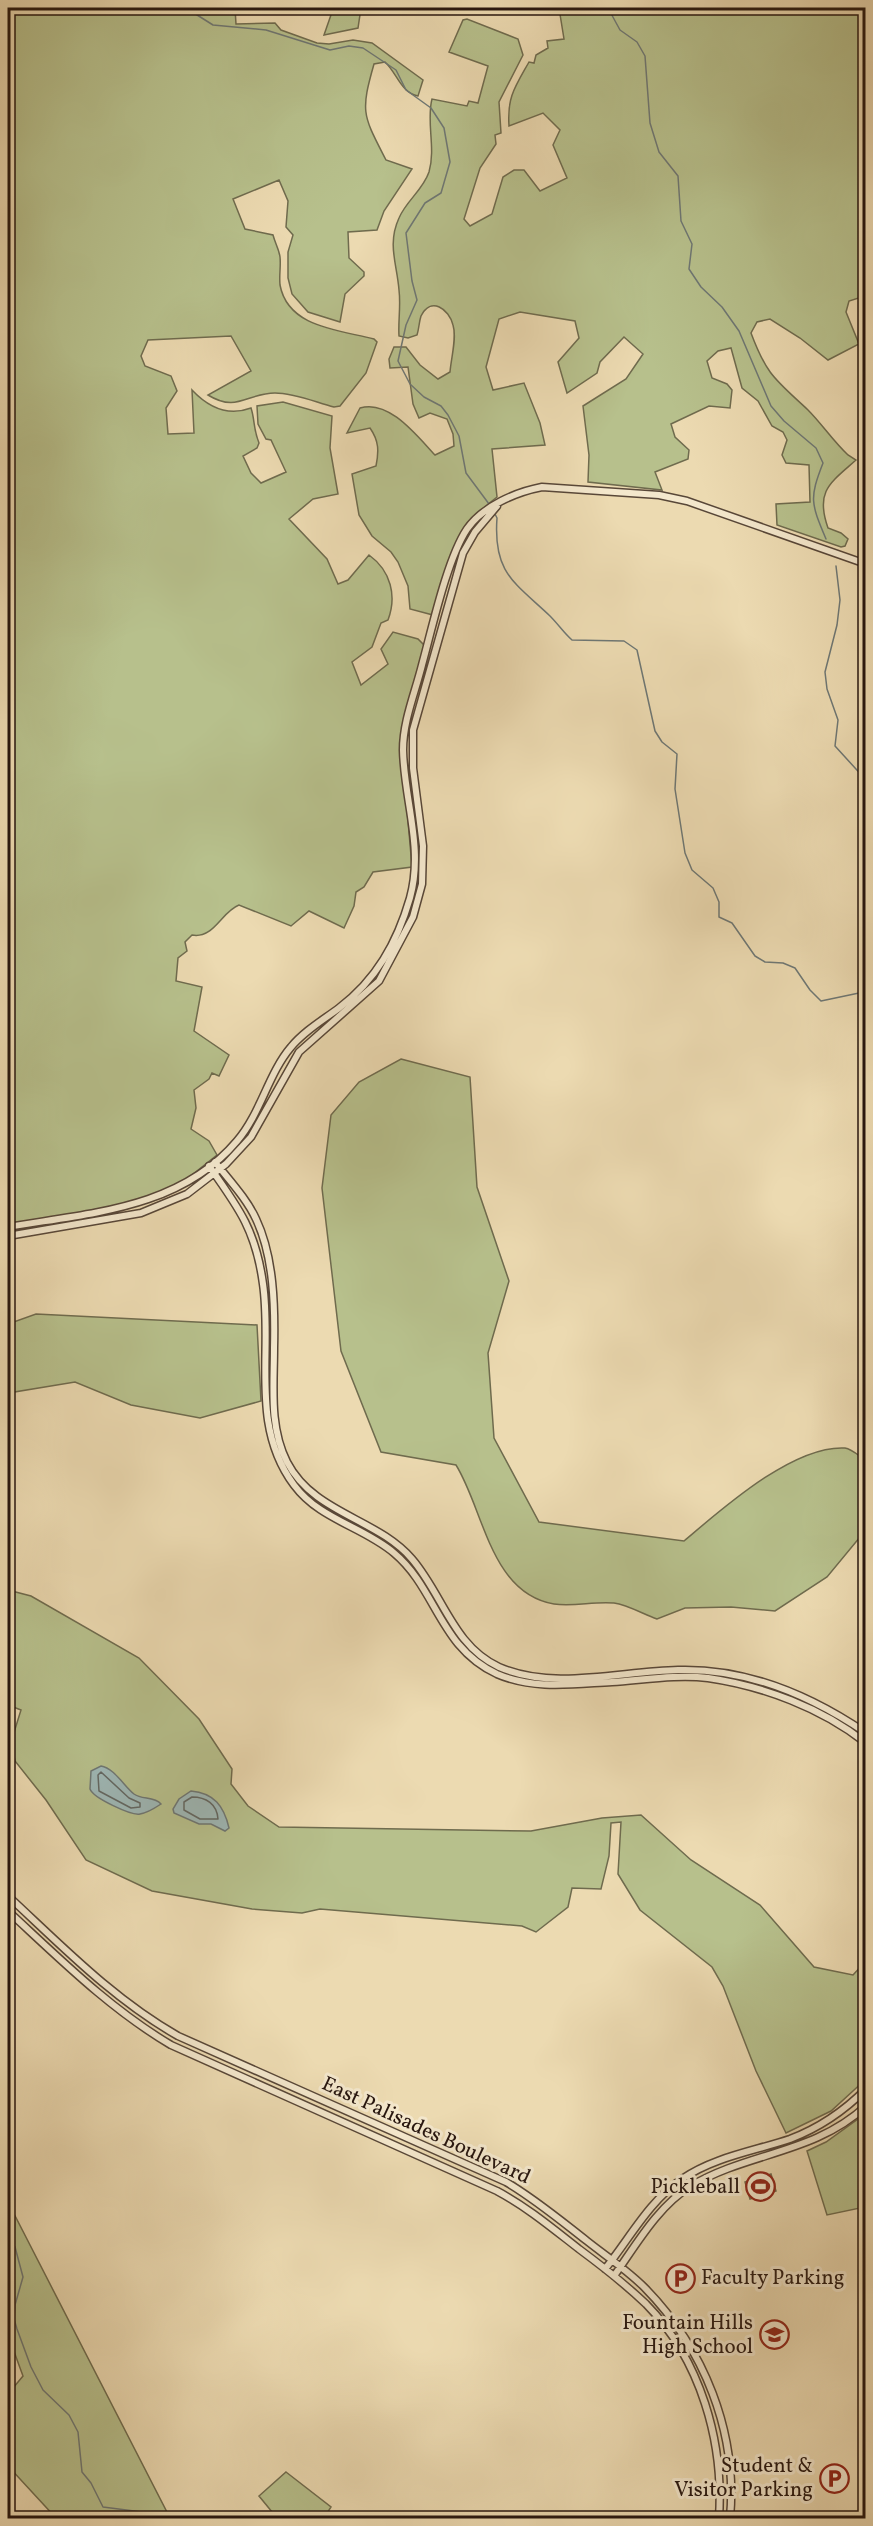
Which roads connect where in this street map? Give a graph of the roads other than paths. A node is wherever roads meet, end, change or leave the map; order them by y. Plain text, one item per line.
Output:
1 (866, 564) edge
2 (215, 1167) junction
3 (8, 1227) edge
4 (8, 1236) edge
5 (866, 1732) edge
6 (866, 1743) edge
7 (8, 1896) edge
8 (8, 1911) edge
9 (866, 2089) edge
10 (866, 2106) edge
11 (612, 2261) junction
12 (621, 2267) junction
13 (605, 2269) junction
14 (614, 2276) junction
15 (719, 2518) edge
16 (730, 2518) edge

1 - 2 street
2 - 3 street
2 - 4 street
2 - 5 street
2 - 6 street
7 - 11 street, East Palisades Boulevard
8 - 13 street, East Palisades Boulevard
9 - 11 street
10 - 12 street
11 - 12 street, East Palisades Boulevard
11 - 13 street
12 - 14 street
12 - 16 street, East Palisades Boulevard
13 - 14 street, East Palisades Boulevard
14 - 15 street, East Palisades Boulevard

